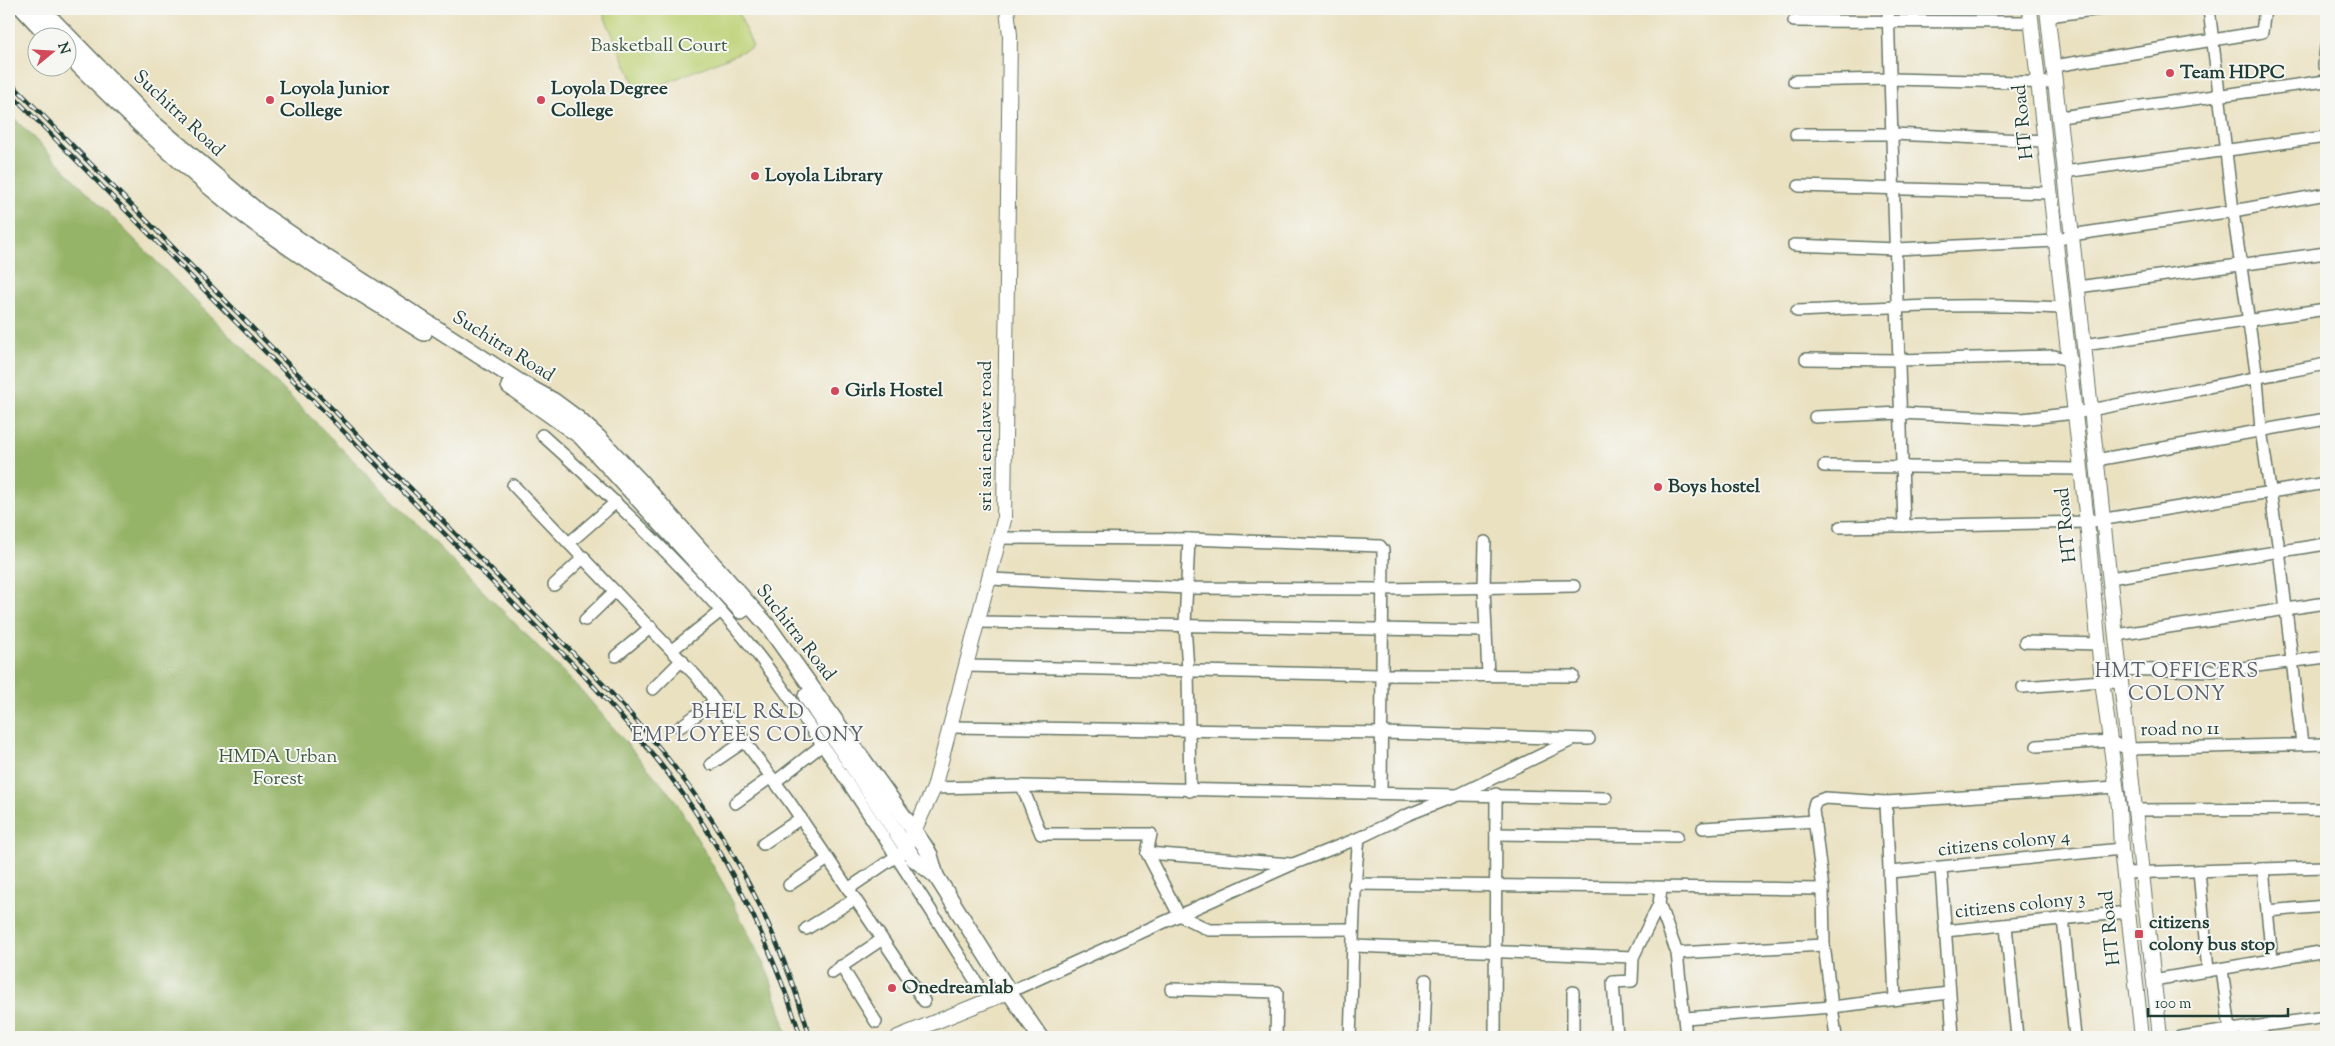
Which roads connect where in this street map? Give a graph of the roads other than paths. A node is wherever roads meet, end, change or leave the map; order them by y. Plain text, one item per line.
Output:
1 (23, 9) edge
2 (42, 9) edge
3 (1007, 9) edge
4 (1888, 9) edge
5 (2101, 9) edge
6 (2209, 9) edge
7 (2265, 9) edge
8 (2048, 12) edge
9 (2030, 16) edge
10 (1794, 21) dead end
11 (1889, 22) junction
12 (41, 28) edge
13 (2211, 42) junction
14 (2326, 47) edge
15 (78, 64) edge
16 (2324, 65) dead end
17 (2054, 66) junction
18 (1891, 79) junction
19 (1794, 81) dead end
20 (2326, 81) edge
21 (2039, 82) junction
22 (2056, 83) junction
23 (2219, 96) junction
24 (2060, 118) junction
25 (1796, 134) dead end
26 (1893, 134) junction
27 (2326, 137) edge
28 (2045, 141) junction
29 (2225, 150) junction
30 (2064, 172) junction
31 (1799, 186) dead end
32 (1894, 190) junction
33 (2050, 192) junction
34 (2326, 194) edge
35 (2232, 212) junction
36 (2071, 235) junction
37 (2055, 241) junction
38 (1794, 245) dead end
39 (1897, 249) junction
40 (2326, 253) edge
41 (2240, 264) junction
42 (2078, 287) junction
43 (1898, 307) junction
44 (2062, 308) junction
45 (2326, 309) edge
46 (1797, 311) dead end
47 (2249, 322) junction
48 (2084, 346) junction
49 (1806, 359) dead end
50 (1899, 360) junction
51 (2068, 360) junction
52 (2326, 364) edge
53 (2257, 379) junction
54 (521, 388) junction
55 (2090, 409) junction
56 (1901, 413) junction
57 (2075, 413) junction
58 (1815, 417) dead end
59 (2326, 419) edge
60 (2261, 430) junction
61 (542, 435) dead end
62 (2096, 460) junction
63 (1824, 466) dead end
64 (1902, 466) junction
65 (2080, 469) junction
66 (2326, 483) edge
67 (513, 485) dead end
68 (2270, 491) junction
69 (616, 502) junction
70 (2104, 520) junction
71 (2087, 522) junction
72 (1904, 526) junction
73 (1840, 527) dead end
74 (999, 538) junction
75 (1189, 539) junction
76 (1485, 542) dead end
77 (570, 543) junction
78 (2326, 544) edge
79 (2279, 550) junction
80 (584, 557) junction
81 (2110, 578) junction
82 (990, 579) junction
83 (554, 584) dead end
84 (1574, 586) dead end
85 (1187, 588) junction
86 (1484, 588) junction
87 (1382, 589) junction
88 (615, 592) junction
89 (2326, 602) edge
90 (2286, 608) junction
91 (721, 611) junction
92 (585, 620) dead end
93 (978, 622) junction
94 (1185, 625) junction
95 (650, 627) junction
96 (1380, 630) junction
97 (1486, 631) junction
98 (2116, 635) junction
99 (2025, 642) dead end
100 (2099, 644) junction
101 (672, 650) junction
102 (616, 656) dead end
103 (2326, 656) edge
104 (682, 660) junction
105 (2292, 661) junction
106 (966, 666) junction
107 (2119, 668) junction
108 (1188, 670) junction
109 (1382, 675) junction
110 (1488, 675) junction
111 (2102, 675) junction
112 (1573, 676) dead end
113 (2120, 683) junction
114 (2024, 687) dead end
115 (653, 689) dead end
116 (715, 701) junction
117 (680, 727) dead end
118 (949, 727) junction
119 (1188, 731) junction
120 (1382, 733) junction
121 (1589, 739) dead end
122 (1572, 740) junction
123 (2109, 740) junction
124 (745, 741) junction
125 (2302, 744) junction
126 (2326, 744) edge
127 (822, 745) junction
128 (2037, 746) dead end
129 (2128, 749) junction
130 (711, 764) dead end
131 (773, 780) junction
132 (1022, 786) junction
133 (2116, 787) junction
134 (934, 788) junction
135 (1190, 791) junction
136 (1381, 792) junction
137 (1496, 794) junction
138 (1458, 795) junction
139 (1606, 798) dead end
140 (1886, 802) junction
141 (735, 803) dead end
142 (2326, 809) edge
143 (2135, 810) junction
144 (801, 818) junction
145 (1815, 821) junction
146 (1703, 828) dead end
147 (915, 831) junction
148 (1496, 834) junction
149 (1678, 836) dead end
150 (1359, 838) junction
151 (763, 844) dead end
152 (2121, 849) junction
153 (901, 852) junction
154 (1147, 853) junction
155 (828, 858) junction
156 (1293, 864) junction
157 (2326, 867) edge
158 (1941, 869) junction
159 (2263, 869) junction
160 (2199, 871) junction
161 (1891, 872) junction
162 (2141, 872) junction
163 (2124, 873) junction
164 (936, 876) junction
165 (1354, 884) junction
166 (789, 885) dead end
167 (1496, 885) junction
168 (1661, 888) junction
169 (848, 889) junction
170 (1823, 889) junction
171 (855, 899) junction
172 (1659, 904) junction
173 (2326, 906) edge
174 (2267, 911) junction
175 (2128, 912) junction
176 (1179, 915) junction
177 (2063, 918) junction
178 (2006, 926) junction
179 (806, 929) dead end
180 (1353, 929) junction
181 (1945, 931) junction
182 (880, 940) junction
183 (1824, 945) junction
184 (1354, 946) junction
185 (2326, 951) edge
186 (1495, 952) junction
187 (1677, 953) junction
188 (1633, 957) junction
189 (2272, 960) junction
190 (2222, 969) junction
191 (2208, 971) junction
192 (1426, 980) dead end
193 (2153, 980) junction
194 (976, 984) dead end
195 (1171, 989) dead end
196 (1009, 992) junction
197 (1574, 992) dead end
198 (1949, 992) junction
199 (1895, 999) junction
200 (924, 1001) dead end
201 (1832, 1007) junction
202 (2326, 1017) edge
203 (1685, 1018) junction
204 (876, 1022) dead end
205 (2230, 1030) junction
206 (898, 1037) edge
207 (1040, 1037) edge
208 (1276, 1037) edge
209 (1350, 1037) edge
210 (1424, 1037) edge
211 (1495, 1037) edge
212 (1573, 1037) edge
213 (1617, 1037) edge
214 (1686, 1037) edge
215 (1836, 1037) edge
216 (1953, 1037) edge
217 (2017, 1037) edge
218 (2075, 1037) edge
219 (2142, 1037) edge
220 (2160, 1037) edge
221 (2180, 1037) edge

1 - 12 main road
2 - 54 main road, Suchitra Road
3 - 74 street, sri sai enclave road
4 - 11 street
5 - 8 street
6 - 13 street
7 - 13 street
8 - 17 street, HT Road
9 - 11 street
9 - 21 street, HT Road
10 - 11 street
11 - 18 street
13 - 17 street
13 - 23 street
14 - 16 street
15 - 54 main road, Suchitra Road
17 - 22 street, HT Road
18 - 19 street
18 - 21 street
18 - 26 street
20 - 23 street
21 - 22 street
21 - 28 street, HT Road
22 - 24 street, HT Road
23 - 24 street
23 - 29 street
24 - 30 street, HT Road
25 - 26 street
26 - 28 street
26 - 32 street
27 - 29 street
28 - 33 street, HT Road
29 - 30 street
29 - 35 street
30 - 36 street, HT Road
31 - 32 street
32 - 33 street
32 - 39 street
33 - 37 street, HT Road
34 - 35 street
35 - 36 street
35 - 41 street
36 - 37 street
36 - 42 street, HT Road
37 - 39 street
37 - 44 street, HT Road
38 - 39 street
39 - 43 street
40 - 41 street
41 - 42 street
41 - 47 street
42 - 48 street, HT Road
43 - 44 street
43 - 46 street
43 - 50 street
44 - 51 street, HT Road
45 - 47 street
47 - 48 street
47 - 53 street
48 - 55 street, HT Road
49 - 50 street
50 - 51 street
50 - 56 street
51 - 57 street, HT Road
52 - 53 street
53 - 55 street
53 - 60 street
54 - 147 main road, Suchitra Road
54 - 153 main road, Suchitra Road
55 - 57 street
55 - 62 street, HT Road
56 - 57 street
56 - 58 street
56 - 64 street
57 - 65 street, HT Road
59 - 60 street
60 - 62 street
60 - 68 street
61 - 69 street
62 - 70 street, HT Road
63 - 64 street
64 - 65 street
64 - 72 street
65 - 71 street, HT Road
66 - 68 street
67 - 77 street
68 - 70 street
68 - 79 street
69 - 77 street
69 - 91 street
70 - 71 street
70 - 81 street, HT Road
71 - 72 street
71 - 100 street, HT Road
72 - 73 street
74 - 75 street
74 - 82 street, sri sai enclave road
75 - 85 street
75 - 87 street
76 - 86 street
77 - 80 street
78 - 79 street
79 - 81 street
79 - 90 street
80 - 83 street
80 - 88 street
81 - 98 street, HT Road
82 - 85 street
82 - 93 street, sri sai enclave road
84 - 86 street
85 - 87 street
85 - 94 street
86 - 87 street
86 - 97 street
87 - 96 street
88 - 92 street
88 - 95 street
89 - 90 street
90 - 98 street
90 - 105 street
91 - 101 street
91 - 127 street
93 - 94 street
93 - 106 street, sri sai enclave road
94 - 96 street
94 - 108 street
95 - 101 street
95 - 102 street
96 - 97 street
96 - 109 street
97 - 110 street
98 - 107 street, HT Road
99 - 100 street
100 - 111 street, HT Road
101 - 104 street
103 - 105 street
104 - 115 street
104 - 116 street
105 - 107 street
105 - 125 street
106 - 108 street
106 - 118 street, sri sai enclave road
107 - 111 street
107 - 113 street, HT Road
108 - 109 street
108 - 119 street
109 - 110 street
109 - 120 street
110 - 112 street
111 - 113 street
111 - 114 street
111 - 123 street, HT Road
113 - 129 street, HT Road
116 - 117 street
116 - 124 street
118 - 119 street
118 - 134 street, sri sai enclave road
119 - 120 street
119 - 135 street
120 - 122 street
120 - 136 street
121 - 122 street
122 - 138 street
123 - 128 street
123 - 129 street, road no 11
123 - 133 street, HT Road
124 - 130 street
124 - 131 street
125 - 126 street, road no 11
125 - 129 street, road no 11
127 - 131 street
127 - 153 street
129 - 143 street, HT Road
131 - 141 street
131 - 144 street
132 - 134 street
132 - 135 street
132 - 154 street
133 - 140 street
133 - 152 street, HT Road
134 - 147 street, sri sai enclave road
135 - 136 street
136 - 138 street
137 - 138 street
137 - 139 street
137 - 148 street
138 - 150 street
140 - 145 street
140 - 161 street
142 - 143 street
143 - 162 street, HT Road
144 - 151 street
144 - 155 street
145 - 146 street
145 - 170 street
147 - 153 street, sri sai enclave road
147 - 164 main road, Suchitra Road
148 - 149 street
148 - 167 street
150 - 156 street
150 - 165 street
152 - 158 street, citizens colony 4
152 - 163 street, HT Road
153 - 164 main road, Suchitra Road
153 - 169 street
153 - 194 street
154 - 156 street
154 - 176 street
155 - 166 street
155 - 169 street
156 - 176 street
157 - 159 street
158 - 161 street, citizens colony 4
158 - 181 street, citizens colony 3
159 - 160 street
159 - 174 street
160 - 162 street
160 - 191 street
161 - 199 street
162 - 163 street
162 - 193 street, HT Road
163 - 175 street, HT Road
164 - 196 main road
165 - 167 street
165 - 180 street
167 - 168 street
167 - 186 street
168 - 170 street
168 - 172 street
169 - 171 street
170 - 183 street
171 - 179 street
171 - 182 street
172 - 187 street
172 - 188 street
173 - 174 street
174 - 189 street
175 - 177 street, citizens colony 3
175 - 219 street, HT Road
176 - 180 street
176 - 196 street
177 - 178 street, citizens colony 3
177 - 218 street
178 - 181 street, citizens colony 3
178 - 217 street
180 - 184 street
181 - 198 street, citizens colony 3
182 - 200 street
182 - 204 street
183 - 187 street
183 - 201 street
184 - 186 street
184 - 209 street
185 - 189 street
186 - 188 street
186 - 211 street
187 - 203 street
188 - 213 street
189 - 190 street
190 - 191 street
190 - 205 street
191 - 193 street
192 - 210 street
193 - 220 street, HT Road
195 - 208 street
196 - 206 street
196 - 207 main road
197 - 212 street
198 - 199 street
198 - 216 street, citizens colony 3
199 - 201 street
201 - 203 street
201 - 215 street
202 - 205 street
203 - 214 street
205 - 221 street

